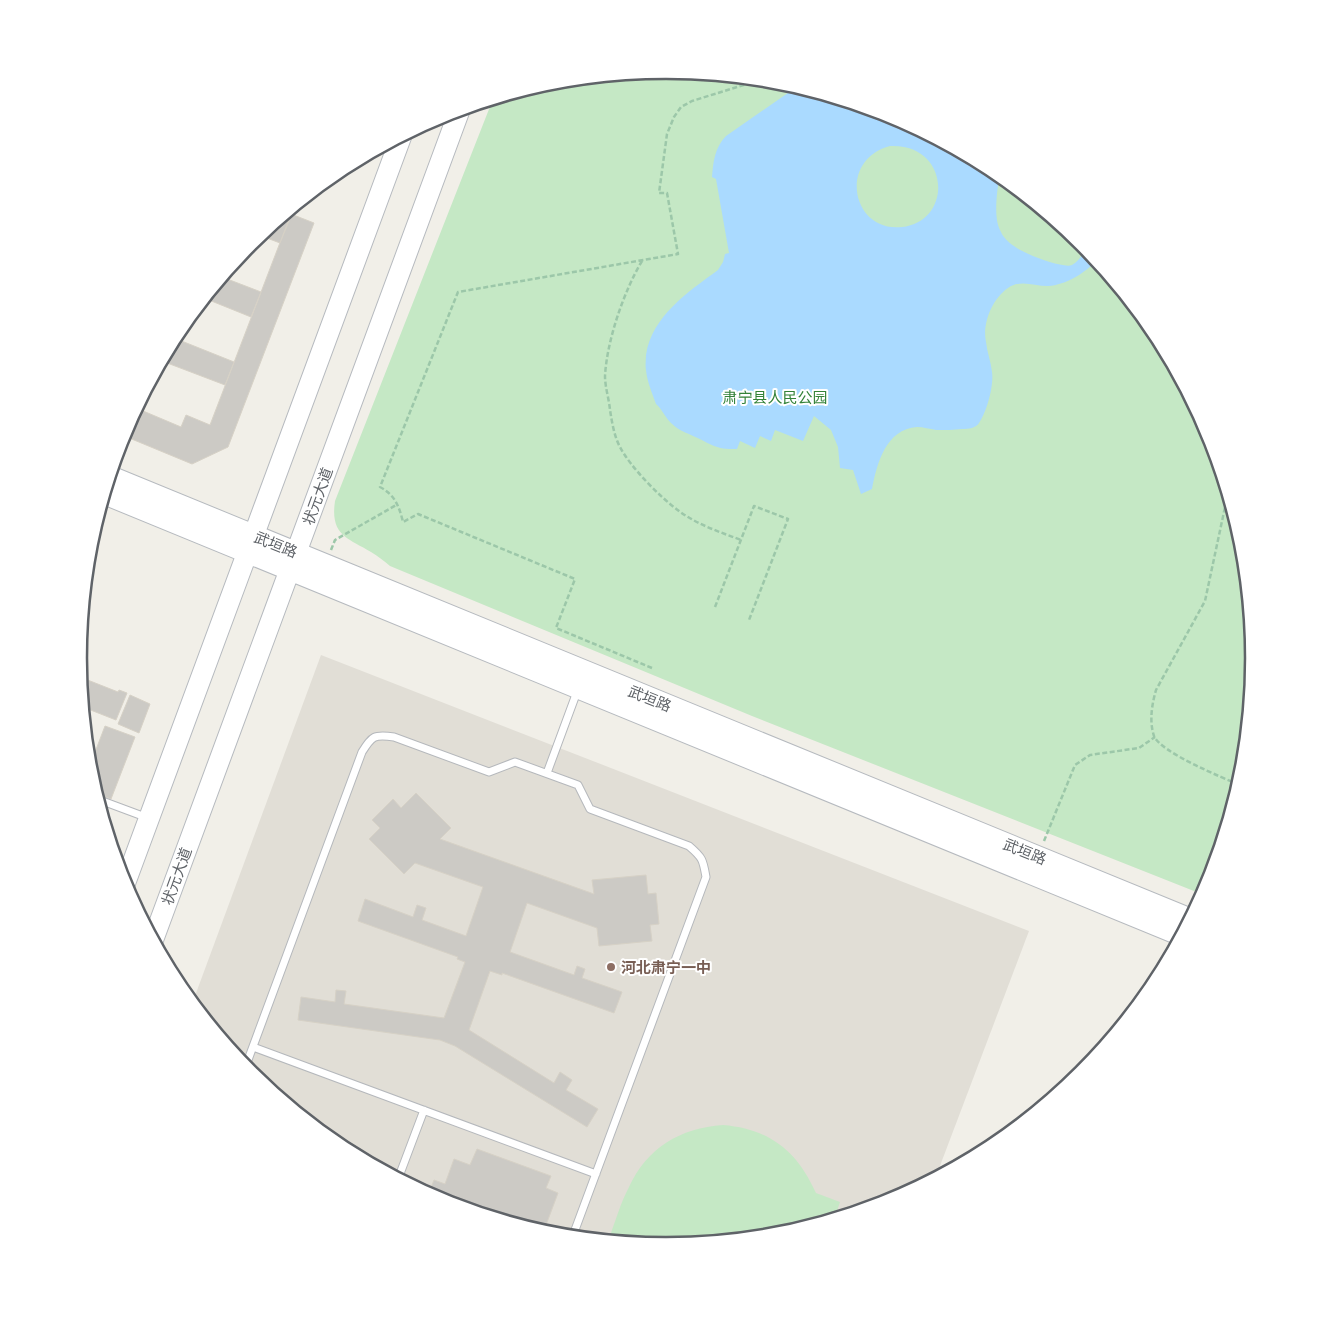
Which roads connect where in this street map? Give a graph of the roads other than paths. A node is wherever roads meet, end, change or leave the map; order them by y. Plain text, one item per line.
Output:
1 (456, 119) edge
2 (398, 145) edge
3 (116, 479) edge
4 (111, 496) edge
5 (250, 544) junction
6 (292, 561) junction
7 (579, 689) junction
8 (547, 774) junction
9 (105, 802) edge
10 (149, 818) junction
11 (129, 874) edge
12 (1185, 917) edge
13 (156, 932) edge
14 (1176, 934) edge
15 (253, 1047) junction
16 (248, 1059) edge
17 (424, 1110) junction
18 (400, 1173) edge
19 (596, 1174) junction
20 (575, 1230) edge

1 - 6 main road, 状元大道
2 - 5 main road
3 - 5 main road, 武垣路
4 - 5 main road, 武垣路
5 - 6 main road, 武垣路
5 - 10 main road
6 - 7 main road, 武垣路
6 - 12 main road, 武垣路
6 - 13 main road, 状元大道
7 - 8 lane
7 - 14 main road, 武垣路
8 - 15 lane
8 - 19 lane
9 - 10 lane
10 - 11 main road
15 - 16 lane
15 - 17 lane
17 - 18 lane
17 - 19 lane
19 - 20 lane

